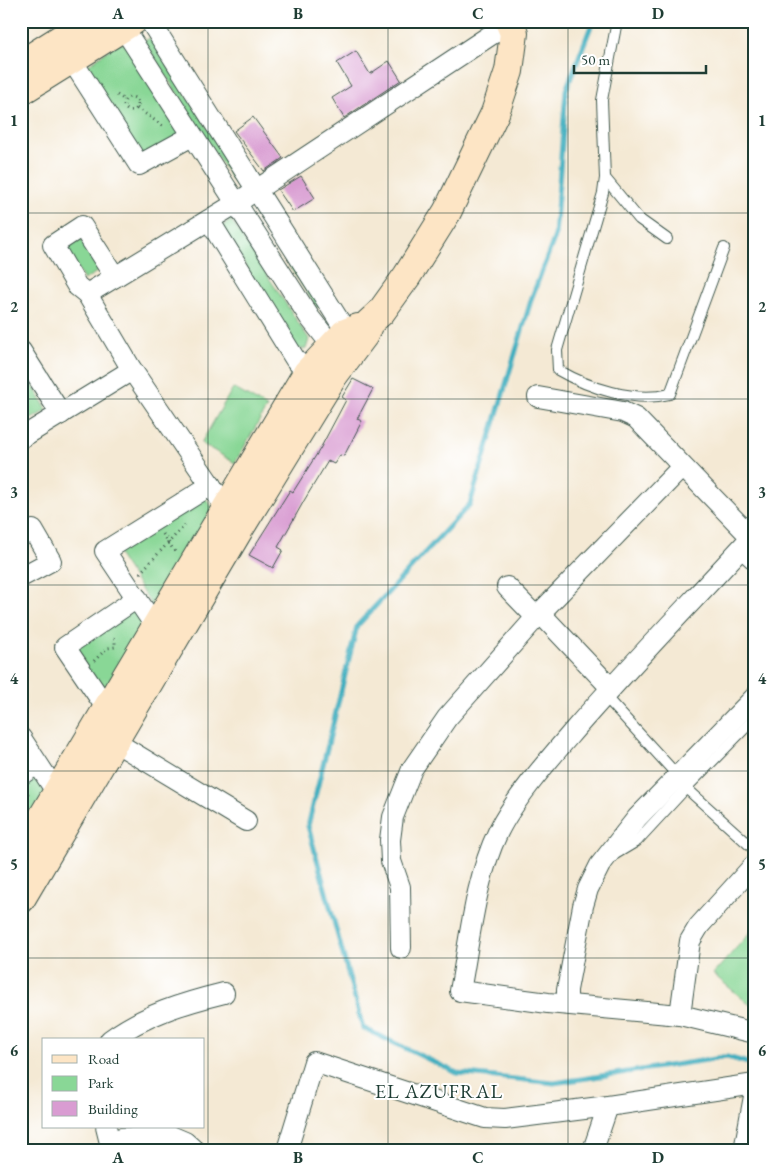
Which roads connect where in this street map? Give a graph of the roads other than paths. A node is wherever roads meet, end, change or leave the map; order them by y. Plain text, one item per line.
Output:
1 (89, 21) edge
2 (150, 21) edge
3 (617, 21) edge
4 (509, 22) edge
5 (125, 23) edge
6 (71, 59) junction
7 (21, 64) edge
8 (21, 91) edge
9 (192, 136) junction
10 (605, 178) junction
11 (256, 190) junction
12 (235, 204) junction
13 (209, 220) junction
14 (667, 238) dead end
15 (724, 248) dead end
16 (115, 277) junction
17 (87, 294) junction
18 (349, 342) junction
19 (21, 351) edge
20 (132, 370) junction
21 (307, 373) junction
22 (538, 397) dead end
23 (61, 414) junction
24 (21, 438) edge
25 (682, 467) junction
26 (212, 485) junction
27 (233, 519) junction
28 (21, 536) edge
29 (751, 545) edge
30 (21, 578) edge
31 (507, 587) dead end
32 (137, 598) junction
33 (538, 615) junction
34 (155, 626) junction
35 (608, 691) junction
36 (755, 697) edge
37 (107, 708) junction
38 (755, 718) edge
39 (21, 738) edge
40 (114, 742) junction
41 (29, 770) edge
42 (682, 782) junction
43 (66, 800) junction
44 (246, 821) dead end
45 (755, 850) edge
46 (21, 853) edge
47 (755, 864) edge
48 (21, 899) edge
49 (401, 948) dead end
50 (224, 992) dead end
51 (567, 1004) junction
52 (680, 1016) junction
53 (755, 1034) edge
54 (113, 1038) edge
55 (755, 1084) edge
56 (755, 1091) edge
57 (608, 1106) junction
58 (114, 1142) edge
59 (194, 1150) edge
60 (287, 1150) edge
61 (593, 1150) edge
62 (744, 1150) edge

1 - 7 street
2 - 11 street
3 - 10 lane
4 - 11 street
4 - 18 street
5 - 6 street
5 - 9 street
6 - 8 street
6 - 9 street
9 - 12 street
10 - 14 lane
10 - 15 lane
11 - 12 street
11 - 18 street
12 - 13 street
12 - 18 street
13 - 16 street
13 - 21 street
16 - 17 street
16 - 17 street
17 - 20 street
18 - 21 street
18 - 27 street
19 - 23 street
20 - 23 street
20 - 26 street
21 - 27 street
22 - 25 street
23 - 24 street
25 - 29 street
25 - 33 street
26 - 27 street
26 - 32 street
27 - 34 street
27 - 40 street
28 - 30 street
29 - 35 street
31 - 33 street
32 - 34 street
32 - 37 street
33 - 35 street
33 - 49 street
34 - 37 street
35 - 42 lane
35 - 51 street
36 - 42 street
37 - 43 street
38 - 42 lane
39 - 41 street
40 - 43 street
40 - 44 street
41 - 43 street
42 - 45 lane
42 - 51 street
43 - 46 street
43 - 48 street
47 - 52 street
50 - 54 street
51 - 52 street
52 - 53 street
55 - 57 street
56 - 62 street
57 - 60 street
57 - 61 street
58 - 59 street

